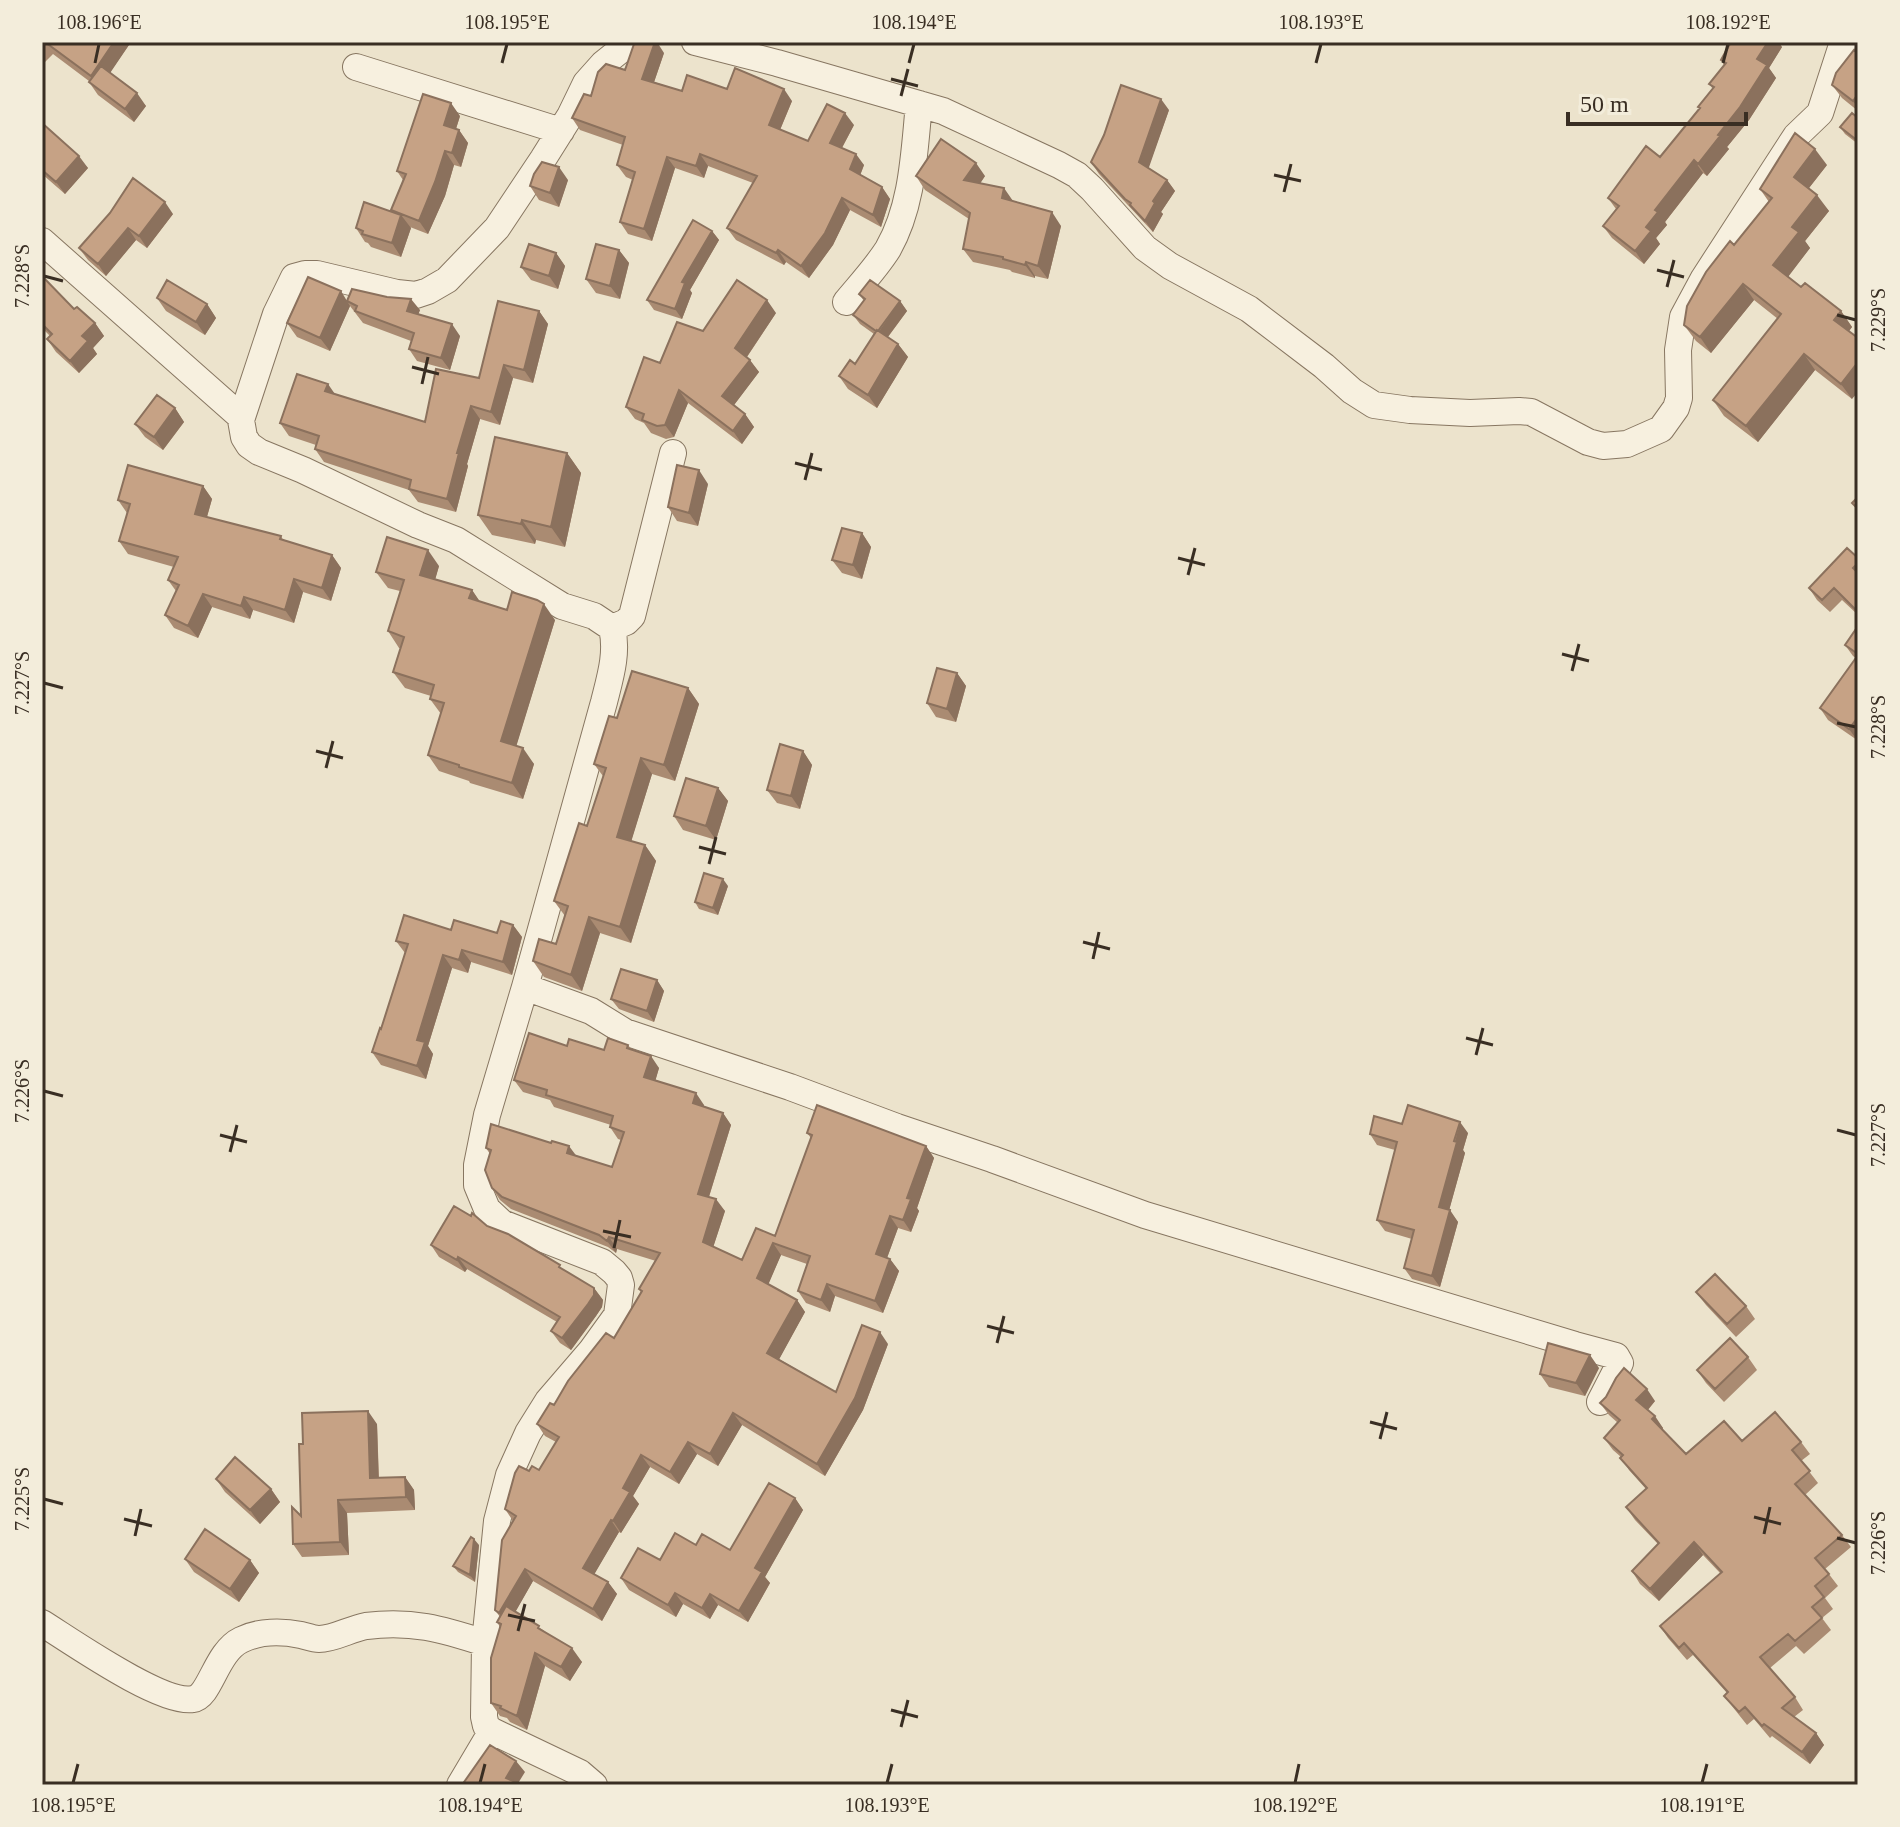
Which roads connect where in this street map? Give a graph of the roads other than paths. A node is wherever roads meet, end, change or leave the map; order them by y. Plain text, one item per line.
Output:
1 (636, 42) edge
2 (695, 42) edge
3 (1843, 42) edge
4 (356, 67) dead end
5 (919, 104) junction
6 (561, 131) junction
7 (42, 241) edge
8 (846, 302) dead end
9 (241, 417) junction
10 (673, 453) dead end
11 (612, 628) junction
12 (525, 987) junction
13 (1600, 1402) edge
14 (42, 1623) edge
15 (485, 1643) junction
16 (492, 1731) junction
17 (460, 1785) edge
18 (594, 1785) edge

1 - 6 street
2 - 5 street
3 - 5 street
4 - 6 street
5 - 8 street
6 - 9 street
7 - 9 street
9 - 11 street
10 - 11 street
11 - 12 street
12 - 13 street
12 - 15 street
14 - 15 street
15 - 16 street
16 - 17 street
16 - 18 street

